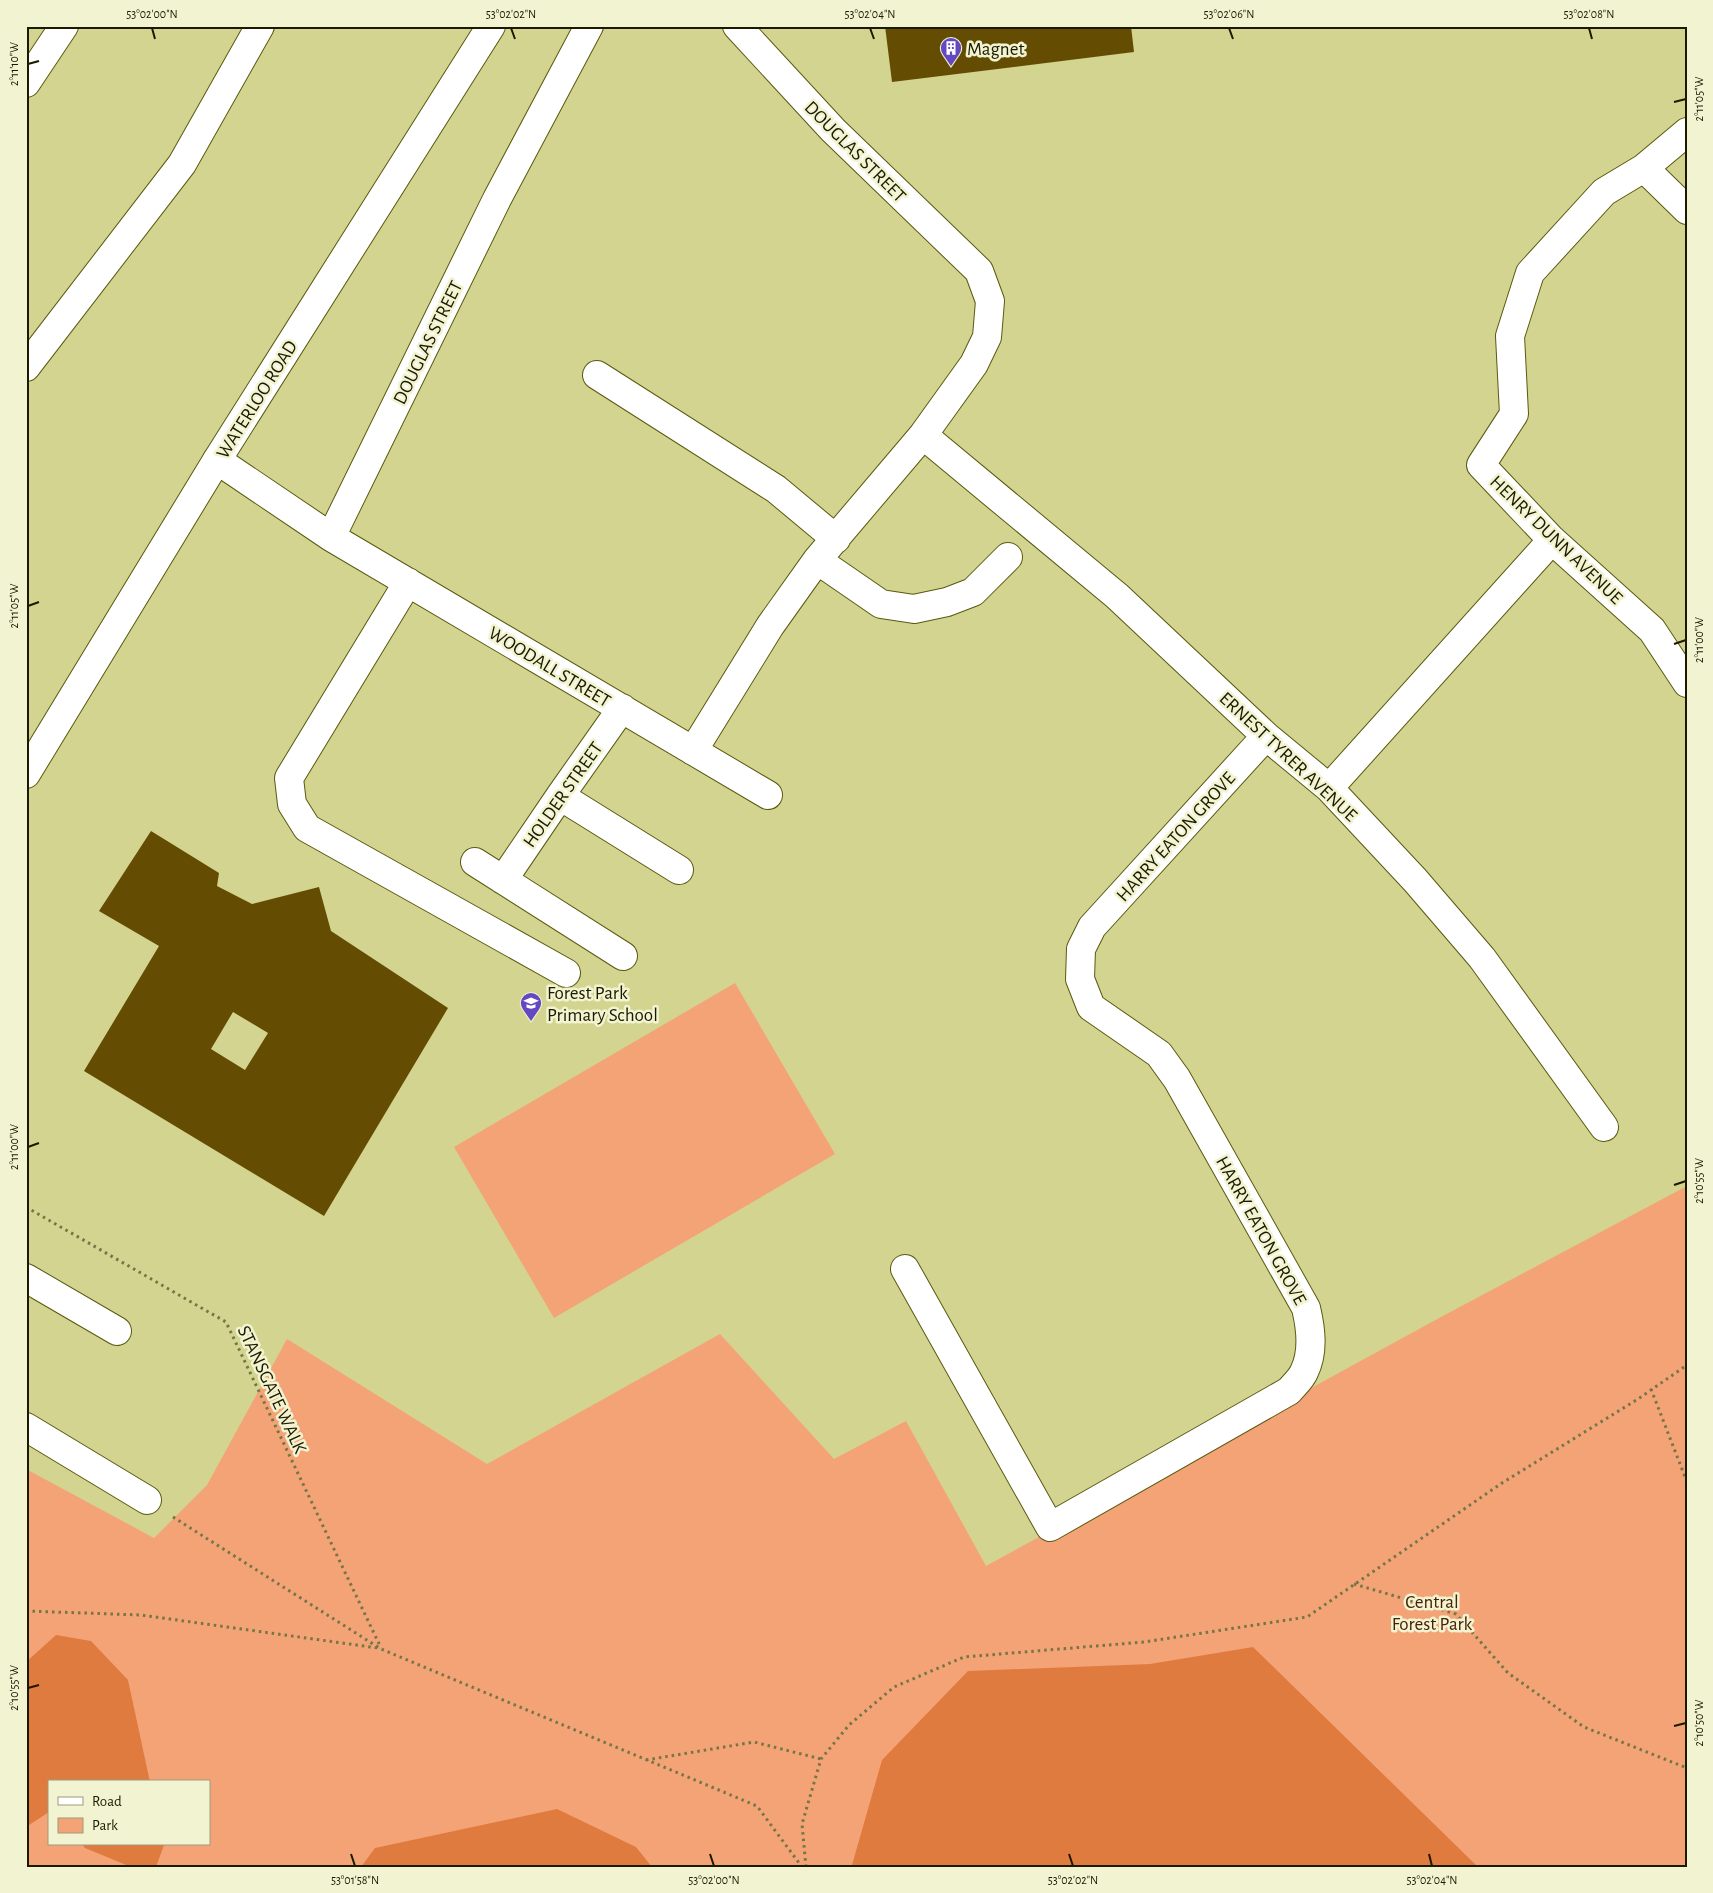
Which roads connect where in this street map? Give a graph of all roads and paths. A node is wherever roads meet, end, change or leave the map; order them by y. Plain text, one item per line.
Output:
1 (64, 26) edge
2 (260, 26) edge
3 (490, 26) edge
4 (590, 26) edge
5 (737, 26) edge
6 (26, 83) edge
7 (1687, 132) edge
8 (1644, 168) junction
9 (1687, 210) edge
10 (26, 368) edge
11 (597, 375) dead end
12 (923, 435) junction
13 (217, 460) junction
14 (331, 537) junction
15 (836, 539) junction
16 (1552, 540) junction
17 (1008, 557) dead end
18 (817, 560) junction
19 (408, 582) junction
20 (1687, 683) edge
21 (622, 708) junction
22 (1266, 736) junction
23 (694, 751) junction
24 (27, 772) edge
25 (1329, 788) junction
26 (768, 795) dead end
27 (560, 796) junction
28 (475, 862) dead end
29 (679, 870) dead end
30 (503, 880) junction
31 (623, 956) dead end
32 (566, 973) dead end
33 (1604, 1126) dead end
34 (26, 1207) edge
35 (905, 1269) dead end
36 (26, 1278) edge
37 (117, 1330) dead end
38 (1687, 1365) edge
39 (1652, 1389) junction
40 (26, 1426) edge
41 (1687, 1482) edge
42 (147, 1500) joint
43 (1354, 1584) junction
44 (26, 1611) edge
45 (381, 1648) junction
46 (821, 1759) junction
47 (645, 1760) junction
48 (1687, 1768) edge
49 (802, 1867) edge
50 (806, 1867) edge

1 - 6 main road
2 - 10 main road
3 - 13 main road, WATERLOO ROAD
4 - 14 main road, DOUGLAS STREET
5 - 12 main road, DOUGLAS STREET
7 - 8 main road
8 - 9 main road
8 - 16 main road, HENRY DUNN AVENUE
11 - 15 main road
12 - 15 main road
12 - 22 main road, ERNEST TYRER AVENUE
13 - 14 main road
13 - 24 main road, WATERLOO ROAD
14 - 19 main road, WOODALL STREET
15 - 18 main road
16 - 20 main road, HENRY DUNN AVENUE
16 - 25 main road
17 - 18 main road
18 - 23 main road
19 - 21 main road, WOODALL STREET
19 - 32 main road
21 - 23 main road, WOODALL STREET
21 - 27 main road, HOLDER STREET
22 - 25 main road, ERNEST TYRER AVENUE
22 - 35 main road, HARRY EATON GROVE
23 - 26 main road, WOODALL STREET
25 - 33 main road, ERNEST TYRER AVENUE
27 - 29 main road
27 - 30 main road, HOLDER STREET
28 - 30 main road
30 - 31 main road
34 - 45 path, STANSGATE WALK
36 - 37 main road
38 - 39 path
39 - 41 path
39 - 43 path
40 - 42 main road
42 - 45 path
43 - 46 path
43 - 48 path
44 - 45 path
45 - 47 path
46 - 47 path
46 - 50 path
47 - 49 path

